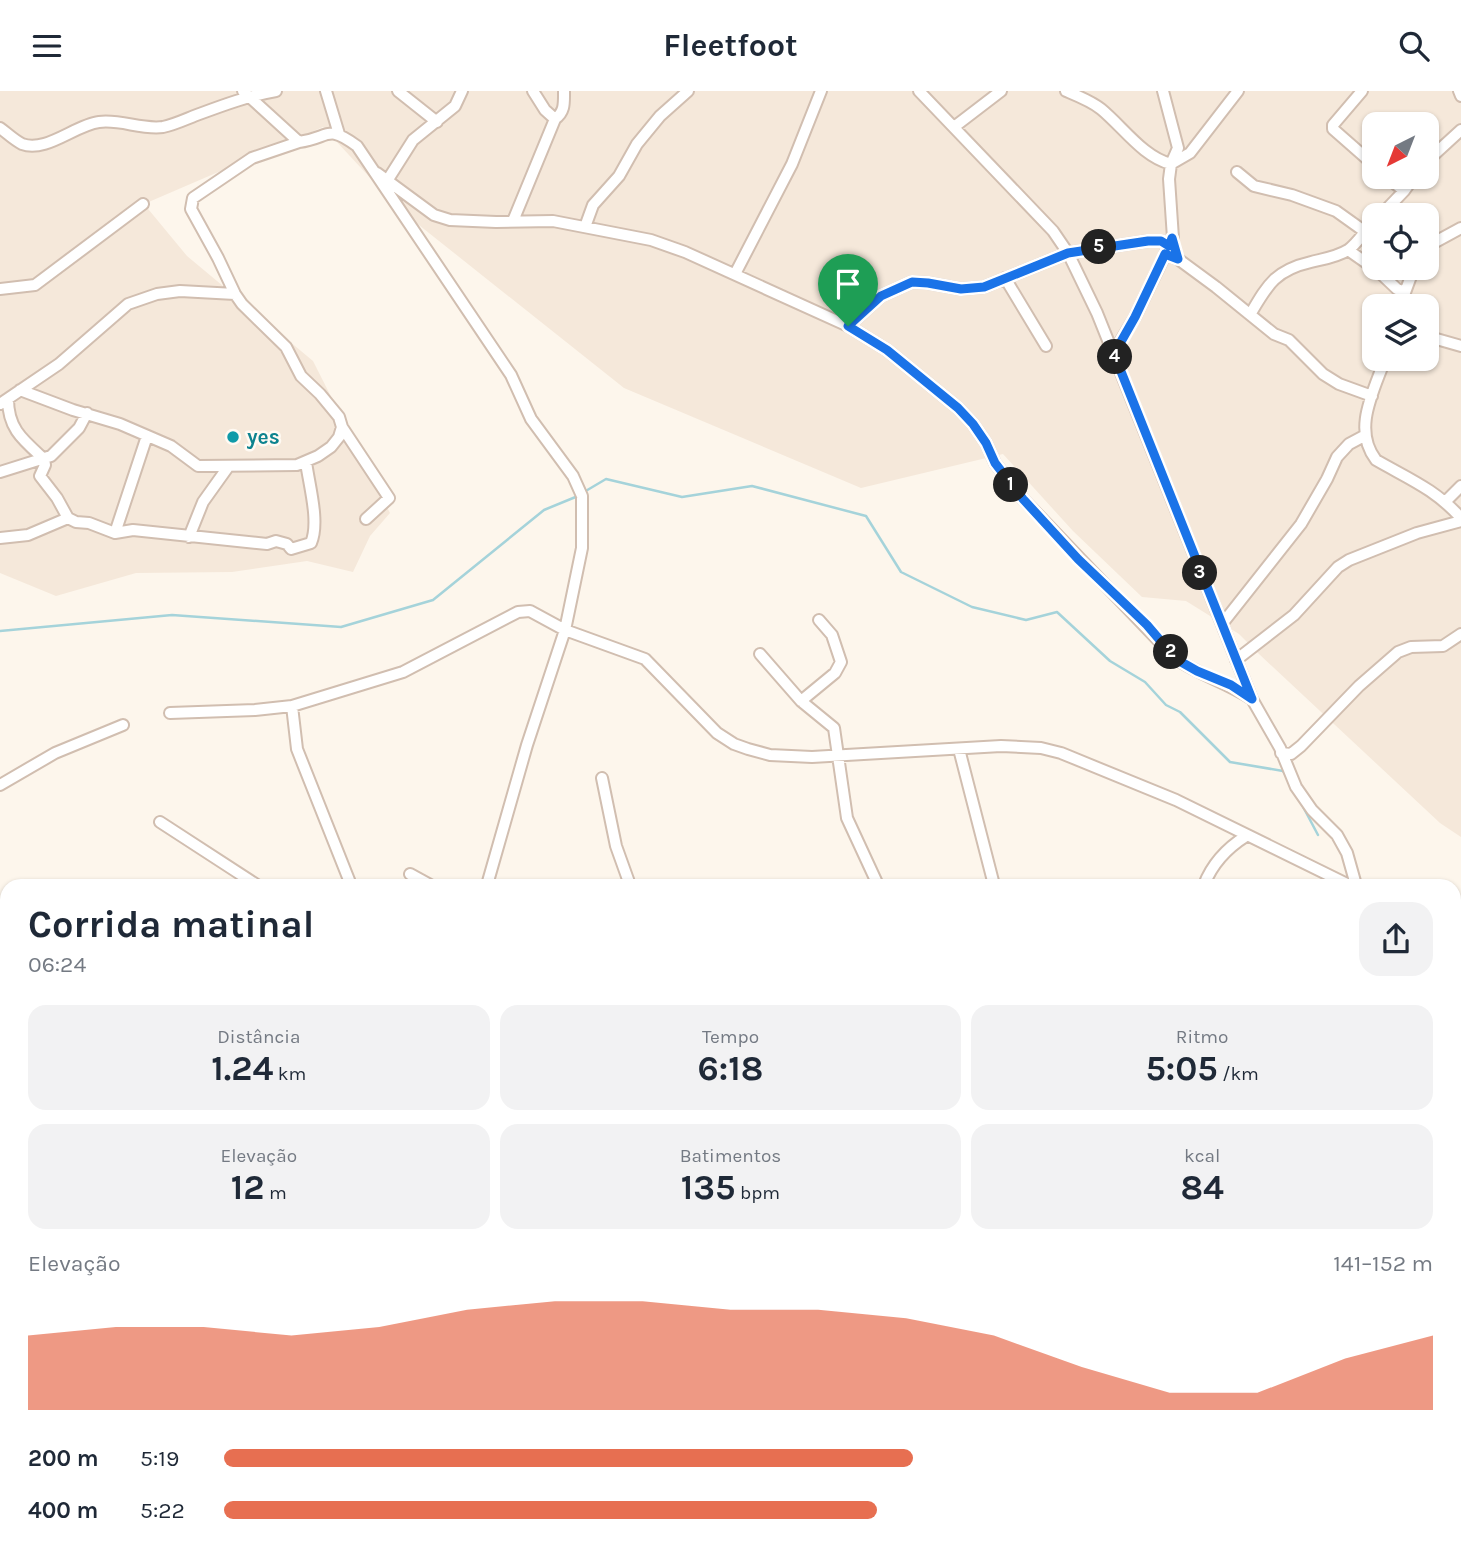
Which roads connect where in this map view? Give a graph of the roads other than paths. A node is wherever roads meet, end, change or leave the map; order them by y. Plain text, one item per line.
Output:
1 (276, 91) edge
2 (326, 91) edge
3 (398, 91) edge
4 (462, 91) edge
5 (533, 91) edge
6 (564, 91) edge
7 (688, 91) edge
8 (821, 91) edge
9 (919, 91) edge
10 (1002, 91) edge
11 (1066, 91) edge
12 (1163, 91) edge
13 (1238, 91) edge
14 (1362, 91) edge
15 (1459, 91) edge
16 (246, 94) edge
17 (1461, 96) edge
18 (555, 119) junction
19 (437, 122) junction
20 (954, 127) junction
21 (0, 128) edge
22 (1461, 130) edge
23 (339, 134) junction
24 (299, 142) junction
25 (1439, 150) edge
26 (1362, 154) edge
27 (1171, 164) junction
28 (1237, 172) dead end
29 (377, 173) junction
30 (387, 181) junction
31 (1402, 189) edge
32 (1404, 191) joint
33 (1392, 203) edge
34 (144, 204) dead end
35 (513, 222) junction
36 (585, 227) junction
37 (1461, 228) edge
38 (1362, 231) edge
39 (1362, 234) edge
40 (1439, 240) edge
41 (1169, 246) junction
42 (1348, 250) junction
43 (1068, 253) junction
44 (1178, 259) junction
45 (735, 274) junction
46 (1005, 278) junction
47 (1410, 280) edge
48 (0, 289) edge
49 (1405, 292) joint
50 (235, 294) junction
51 (1251, 313) junction
52 (848, 326) junction
53 (1439, 340) edge
54 (1046, 346) dead end
55 (1461, 346) edge
56 (1114, 354) junction
57 (1381, 371) edge
58 (20, 390) junction
59 (1372, 396) junction
60 (4, 402) edge
61 (87, 413) junction
62 (342, 428) junction
63 (147, 436) junction
64 (1364, 436) junction
65 (44, 459) junction
66 (306, 462) junction
67 (228, 467) junction
68 (0, 472) edge
69 (1461, 486) edge
70 (1446, 501) junction
71 (68, 518) junction
72 (366, 519) dead end
73 (1461, 520) edge
74 (115, 533) junction
75 (190, 537) junction
76 (0, 538) edge
77 (819, 620) dead end
78 (1222, 625) junction
79 (565, 630) junction
80 (1461, 633) edge
81 (760, 654) dead end
82 (1236, 660) junction
83 (1252, 699) junction
84 (802, 701) junction
85 (292, 706) junction
86 (170, 713) dead end
87 (123, 725) dead end
88 (959, 749) junction
89 (1281, 753) junction
90 (838, 755) junction
91 (602, 778) dead end
92 (0, 785) edge
93 (160, 822) dead end
94 (1246, 836) junction
95 (410, 874) dead end
96 (248, 879) edge
97 (349, 879) edge
98 (419, 879) edge
99 (489, 879) edge
100 (628, 879) edge
101 (875, 879) edge
102 (992, 879) edge
103 (1208, 879) edge
104 (1336, 879) edge
105 (1354, 879) edge

1 - 16 street
2 - 23 street
3 - 19 street
4 - 19 street
5 - 18 street
6 - 18 street
7 - 36 street
8 - 45 street
9 - 20 street
10 - 20 street
11 - 27 street
12 - 27 street
13 - 27 street
14 - 26 street
15 - 17 street
16 - 21 street
16 - 24 street
18 - 35 street
19 - 30 street
20 - 43 street
22 - 25 street
23 - 24 street
23 - 29 street
24 - 50 street
27 - 41 street
28 - 38 street
29 - 30 street
29 - 79 street
30 - 35 street
31 - 32 street
32 - 33 street
34 - 48 street
35 - 36 street
36 - 45 street
37 - 40 street
39 - 42 street
41 - 43 street
41 - 44 street
41 - 44 street
41 - 56 street
42 - 49 street
42 - 51 street
43 - 46 street
43 - 56 street
44 - 51 street
45 - 52 street
46 - 52 street
46 - 54 street
47 - 49 street
50 - 58 street
50 - 62 street
51 - 59 street
52 - 83 street
53 - 55 street
56 - 78 street
57 - 59 street
58 - 60 street
58 - 61 street
59 - 64 street
60 - 65 street
61 - 63 street
61 - 65 street
62 - 66 street
62 - 72 street
63 - 67 street
63 - 74 street
64 - 70 street
64 - 78 street
65 - 68 street
65 - 71 street
66 - 67 street
66 - 75 street
67 - 75 street
69 - 70 street
70 - 73 street
71 - 74 street
71 - 76 street
73 - 82 street
74 - 75 street
77 - 84 street
78 - 82 street
79 - 85 street
79 - 90 street
79 - 99 street
80 - 89 street
81 - 84 street
82 - 83 street
83 - 89 street
84 - 90 street
85 - 86 street
85 - 97 street
87 - 92 street
88 - 90 street
88 - 94 street
88 - 102 street
89 - 105 street
90 - 101 street
91 - 100 street
93 - 96 street
94 - 103 street
94 - 104 street
95 - 98 street

